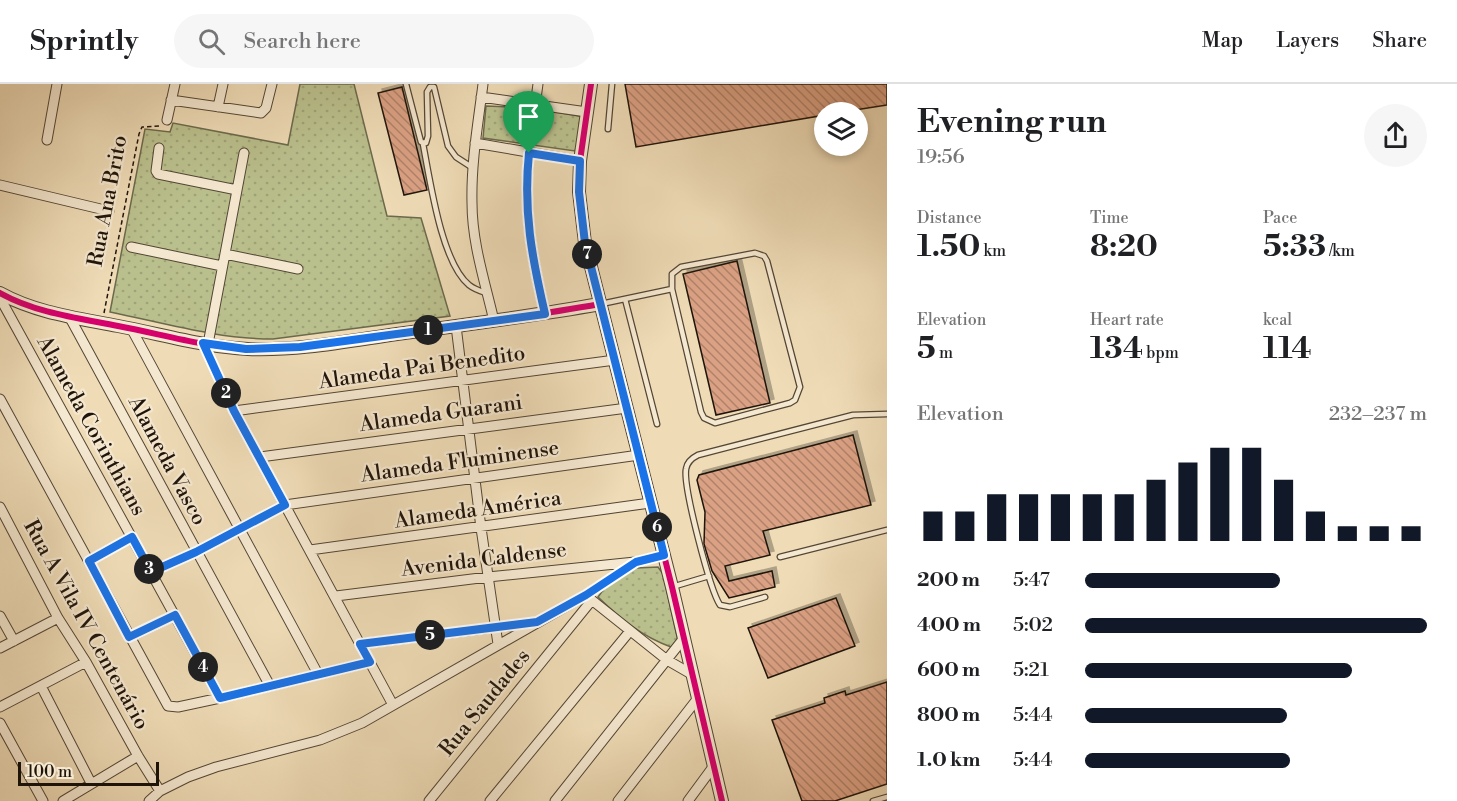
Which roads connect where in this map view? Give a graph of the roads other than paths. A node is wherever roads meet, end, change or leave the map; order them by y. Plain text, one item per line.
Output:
1 (57, 84) edge
2 (175, 84) edge
3 (224, 84) edge
4 (272, 84) edge
5 (406, 84) edge
6 (483, 84) edge
7 (538, 84) edge
8 (591, 84) edge
9 (612, 84) edge
10 (481, 97) junction
11 (171, 100) junction
12 (535, 106) junction
13 (218, 107) junction
14 (587, 112) junction
15 (167, 120) road end
16 (608, 129) dead end
17 (47, 140) dead end
18 (475, 143) junction
19 (423, 144) junction
20 (159, 148) dead end
21 (244, 153) dead end
22 (529, 153) junction
23 (580, 161) junction
24 (472, 168) junction
25 (0, 186) edge
26 (237, 190) junction
27 (109, 211) dead end
28 (130, 247) dead end
29 (225, 254) junction
30 (222, 266) junction
31 (298, 269) dead end
32 (672, 289) junction
33 (488, 294) junction
34 (0, 295) edge
35 (625, 299) junction
36 (600, 304) junction
37 (545, 314) junction
38 (69, 316) junction
39 (494, 321) junction
40 (456, 326) junction
41 (130, 328) junction
42 (206, 343) junction
43 (615, 360) junction
44 (462, 381) junction
45 (0, 399) edge
46 (627, 408) junction
47 (234, 411) junction
48 (887, 414) edge
49 (657, 424) dead end
50 (468, 429) junction
51 (639, 455) junction
52 (260, 457) junction
53 (475, 478) junction
54 (650, 503) junction
55 (285, 505) junction
56 (0, 507) edge
57 (481, 528) junction
58 (239, 529) junction
59 (887, 530) edge
60 (132, 537) junction
61 (310, 550) junction
62 (196, 552) junction
63 (664, 555) junction
64 (780, 557) dead end
65 (89, 561) junction
66 (636, 562) junction
67 (151, 572) junction
68 (709, 576) junction
69 (488, 577) junction
70 (672, 587) junction
71 (336, 596) junction
72 (765, 597) dead end
73 (589, 598) junction
74 (175, 615) junction
75 (0, 616) edge
76 (58, 618) junction
77 (537, 622) junction
78 (495, 626) junction
79 (630, 632) junction
80 (129, 637) junction
81 (684, 638) junction
82 (14, 641) junction
83 (360, 644) junction
84 (498, 644) junction
85 (0, 648) edge
86 (667, 660) junction
87 (86, 662) junction
88 (370, 662) junction
89 (318, 674) junction
90 (693, 675) junction
91 (41, 686) junction
92 (270, 686) junction
93 (220, 698) junction
94 (698, 698) junction
95 (393, 705) junction
96 (0, 707) edge
97 (0, 723) edge
98 (138, 756) junction
99 (713, 767) junction
100 (91, 783) junction
101 (160, 791) junction
102 (887, 797) edge
103 (43, 801) edge
104 (63, 801) edge
105 (149, 801) edge
106 (429, 801) edge
107 (490, 801) edge
108 (555, 801) edge
109 (618, 801) edge
110 (688, 801) edge
111 (722, 801) edge
112 (873, 801) edge

1 - 17 street
2 - 11 street
3 - 13 street
4 - 13 street
5 - 19 lane
6 - 10 street
7 - 12 street
8 - 14 street
9 - 16 lane
10 - 12 street
10 - 18 street
11 - 13 street
11 - 15 street
12 - 14 street
14 - 23 street
18 - 22 street
18 - 24 street
19 - 24 lane
19 - 33 lane
20 - 26 street
21 - 26 street
22 - 23 street
22 - 37 street
23 - 36 street
24 - 33 street
25 - 27 street
26 - 29 street
28 - 30 street
29 - 30 street
29 - 31 street
30 - 42 street
32 - 32 lane
32 - 35 lane
33 - 39 street
34 - 38 street
34 - 60 street, Alameda Corinthians
35 - 36 lane
35 - 49 lane
36 - 37 street
36 - 43 street
37 - 39 street
38 - 41 street
38 - 62 street, Alameda Vasco
39 - 40 street
40 - 42 street
40 - 44 street
41 - 42 street
41 - 58 street
42 - 47 street
43 - 44 street, Alameda Pai Benedito
43 - 46 street
44 - 47 street, Alameda Pai Benedito
44 - 50 street
45 - 65 street
46 - 50 street, Alameda Guarani
46 - 51 street
47 - 52 street
48 - 68 lane
50 - 52 street, Alameda Guarani
50 - 53 street
51 - 53 street, Alameda Fluminense
51 - 54 street
52 - 55 street
53 - 55 street, Alameda Fluminense
53 - 57 street
54 - 57 street, Alameda América
54 - 63 street
55 - 58 street, Alameda Fluminense
55 - 61 street
56 - 76 street, Rua A Vila IV Centenário
57 - 61 street, Alameda América
57 - 69 street
58 - 62 street, Alameda Fluminense
58 - 89 street
59 - 64 lane
60 - 65 street
60 - 67 street, Alameda Corinthians
61 - 71 street
62 - 67 street, Alameda Fluminense
62 - 92 street, Alameda Vasco
63 - 66 street
63 - 70 street
65 - 80 street
66 - 69 street, Avenida Caldense
66 - 73 street
67 - 74 street, Alameda Corinthians
68 - 70 lane
68 - 72 lane
69 - 71 street, Avenida Caldense
69 - 78 street
70 - 81 street
71 - 83 street
73 - 77 street
73 - 79 street
73 - 106 street, Rua Saudades
74 - 80 street
74 - 93 street, Alameda Corinthians
75 - 82 street
76 - 82 street
76 - 87 street, Rua A Vila IV Centenário
77 - 78 street
77 - 84 street
78 - 83 street
78 - 84 street
79 - 86 street
79 - 107 street
80 - 93 street
81 - 86 street
81 - 90 street
82 - 85 street
83 - 88 street
84 - 95 street
86 - 90 street
86 - 108 street
87 - 91 street
87 - 98 street, Rua A Vila IV Centenário
88 - 89 street
88 - 95 street
89 - 92 street
90 - 94 street
91 - 96 street
91 - 100 street
92 - 93 street
94 - 99 street
94 - 109 street
95 - 101 street
97 - 103 street
98 - 100 street
98 - 101 street, Rua A Vila IV Centenário
99 - 110 street
99 - 111 street
100 - 104 street
101 - 105 street
102 - 112 lane

